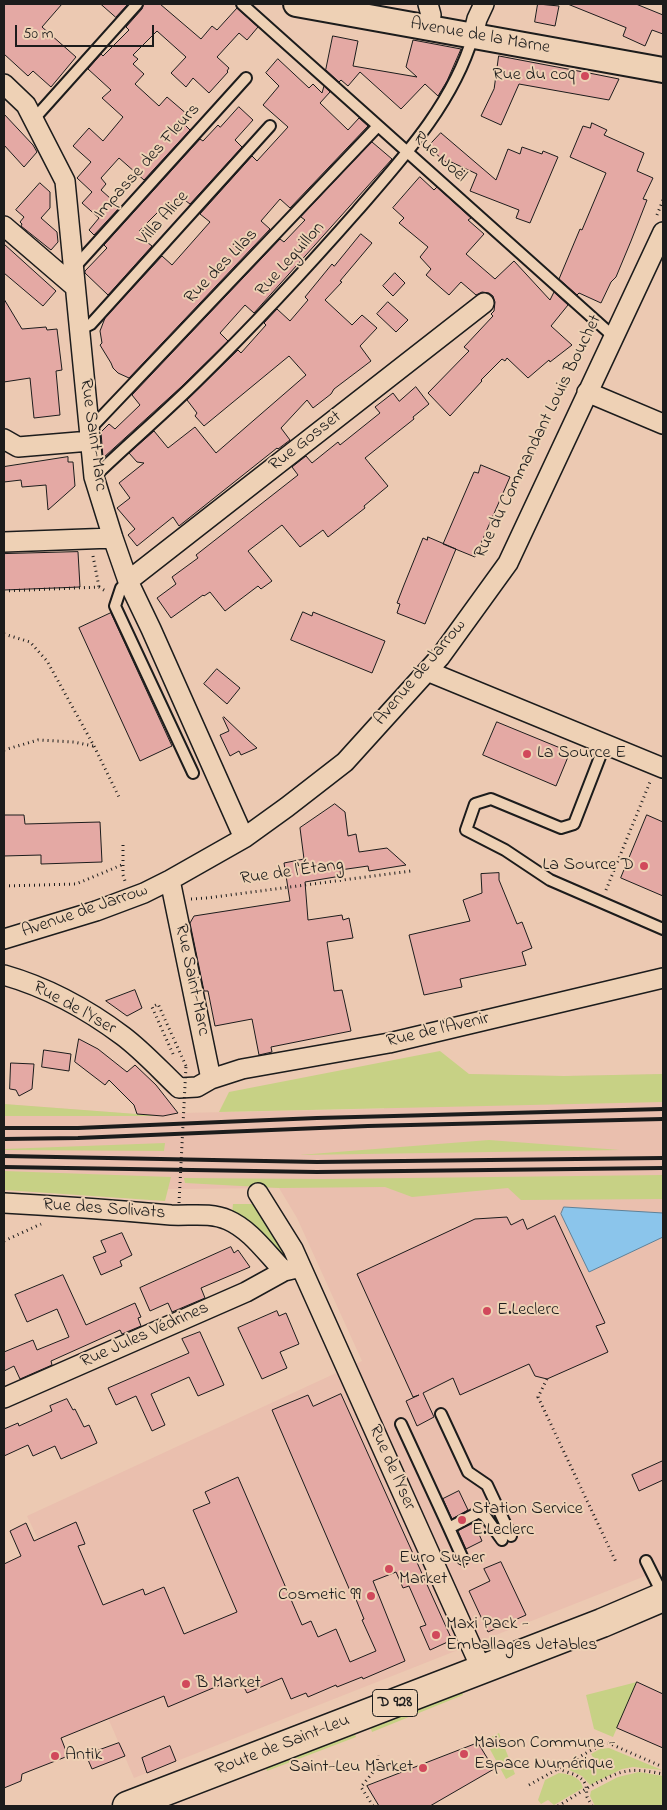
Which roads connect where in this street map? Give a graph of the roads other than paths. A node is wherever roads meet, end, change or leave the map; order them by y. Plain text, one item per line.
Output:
1 (137, 4) edge
2 (242, 4) edge
3 (296, 4) edge
4 (428, 4) edge
5 (484, 4) edge
6 (428, 28) junction
7 (473, 35) junction
8 (663, 70) edge
9 (246, 78) dead end
10 (4, 84) edge
11 (33, 120) junction
12 (270, 126) dead end
13 (378, 126) junction
14 (408, 152) junction
15 (659, 225) edge
16 (4, 226) edge
17 (75, 278) junction
18 (484, 302) dead end
19 (79, 330) junction
20 (614, 337) junction
21 (587, 392) junction
22 (663, 424) edge
23 (89, 436) junction
24 (4, 439) edge
25 (94, 477) junction
26 (113, 538) junction
27 (4, 542) edge
28 (128, 580) junction
29 (427, 671) junction
30 (605, 744) junction
31 (660, 767) edge
32 (193, 773) dead end
33 (244, 838) junction
34 (170, 880) junction
35 (663, 929) edge
36 (4, 939) edge
37 (4, 976) edge
38 (663, 978) edge
39 (212, 1079) junction
40 (258, 1193) dead end
41 (4, 1203) edge
42 (204, 1215) joint
43 (292, 1269) junction
44 (4, 1398) edge
45 (441, 1414) dead end
46 (401, 1424) dead end
47 (449, 1528) junction
48 (463, 1559) dead end
49 (646, 1561) dead end
50 (663, 1596) edge
51 (481, 1668) junction
52 (127, 1806) edge

1 - 11 lane
2 - 13 lane, Rue Noël
3 - 6 street, Avenue de la Marne
4 - 6 street
5 - 7 street
6 - 7 street, Avenue de la Marne
7 - 8 street, Avenue de la Marne
7 - 14 lane, Rue Leguillon
9 - 17 lane, Impasse des Fleurs
10 - 11 street, Rue Saint-Marc
11 - 17 street, Rue Saint-Marc
12 - 19 lane, Villa Alice
13 - 14 lane, Rue Noël
13 - 23 lane, Rue des Lilas
14 - 20 lane, Rue Noël
14 - 25 lane, Rue Leguillon
15 - 20 street, Avenue de Jarrow
16 - 17 street
17 - 19 street, Rue Saint-Marc
18 - 28 street, Rue Gosset
19 - 23 street, Rue Saint-Marc
20 - 21 street, Avenue de Jarrow
21 - 22 street
21 - 29 street, Avenue de Jarrow
23 - 24 street
23 - 25 street, Rue Saint-Marc
25 - 26 street, Rue Saint-Marc
26 - 27 street
26 - 28 street, Rue Saint-Marc
28 - 32 lane
28 - 33 street, Rue Saint-Marc
29 - 30 street
29 - 33 street, Avenue de Jarrow
30 - 31 street
30 - 35 lane
33 - 34 street, Avenue de Jarrow
34 - 36 street, Avenue de Jarrow
34 - 39 street, Rue Saint-Marc
37 - 39 street, Rue de l'Yser
38 - 39 street, Rue de l'Avenir
40 - 43 street, Rue de l'Yser
41 - 42 street, Rue des Solivats
42 - 43 street, Rue de l'Yser
43 - 44 street, Rue Jules Védrines
43 - 51 street, Rue de l'Yser
45 - 47 lane
46 - 47 lane
47 - 48 lane
49 - 50 lane
50 - 51 main road, Route de Saint-Leu / D 928
51 - 52 main road, Route de Saint-Leu / D 928

